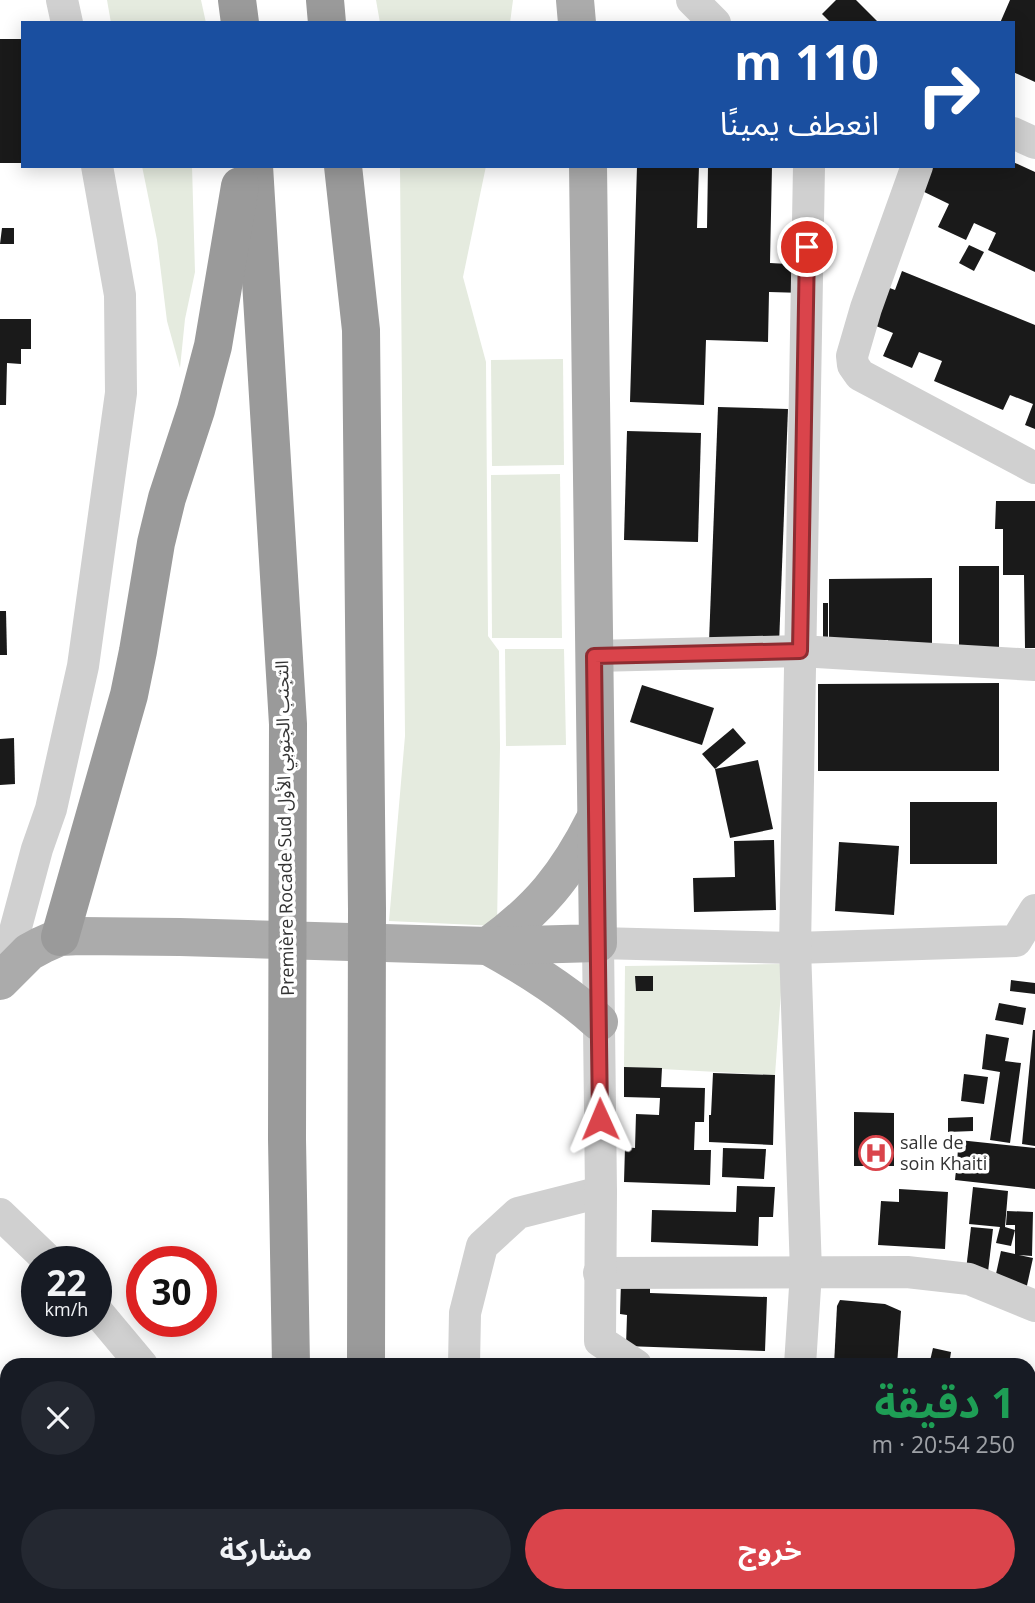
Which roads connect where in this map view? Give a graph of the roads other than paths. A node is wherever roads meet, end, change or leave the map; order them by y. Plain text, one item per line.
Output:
1 (62, 0) edge
2 (237, 0) edge
3 (324, 0) edge
4 (575, 0) edge
5 (692, 0) edge
6 (67, 21) edge
7 (240, 21) edge
8 (327, 21) edge
9 (577, 21) edge
10 (713, 21) edge
11 (1015, 134) edge
12 (1035, 143) edge
13 (97, 168) edge
14 (243, 168) edge
15 (254, 168) edge
16 (343, 168) edge
17 (588, 168) edge
18 (809, 168) edge
19 (916, 168) edge
20 (1035, 468) edge
21 (800, 651) junction
22 (594, 656) junction
23 (1035, 665) edge
24 (596, 817) junction
25 (1035, 910) edge
26 (7, 936) edge
27 (60, 937) junction
28 (598, 943) junction
29 (471, 945) junction
30 (1025, 947) edge
31 (795, 948) junction
32 (1, 980) edge
33 (598, 1023) junction
34 (601, 1192) junction
35 (0, 1214) edge
36 (33, 1246) edge
37 (806, 1272) junction
38 (599, 1273) junction
39 (1035, 1306) edge
40 (112, 1329) edge
41 (136, 1358) edge
42 (291, 1358) edge
43 (366, 1358) edge
44 (464, 1358) edge
45 (626, 1358) edge
46 (800, 1358) edge

1 - 6 street
2 - 7 highway
3 - 8 highway
4 - 9 main road
5 - 10 street
11 - 12 street
13 - 26 street
14 - 27 highway
15 - 42 highway, Première Rocade Sud التجنب الجنوبي الأول
16 - 43 highway
17 - 22 main road
18 - 21 street
19 - 20 street
21 - 22 street
21 - 23 street
21 - 31 street
22 - 24 main road
24 - 28 main road
24 - 29 main road
25 - 30 street
26 - 27 street
26 - 32 street
27 - 29 main road
27 - 32 main road
28 - 29 main road
28 - 31 street
28 - 33 street
29 - 33 main road
30 - 31 street
31 - 37 street
33 - 34 street
34 - 38 street
34 - 44 street
35 - 36 street
37 - 38 street
37 - 39 street
37 - 46 street
38 - 45 street
40 - 41 street

